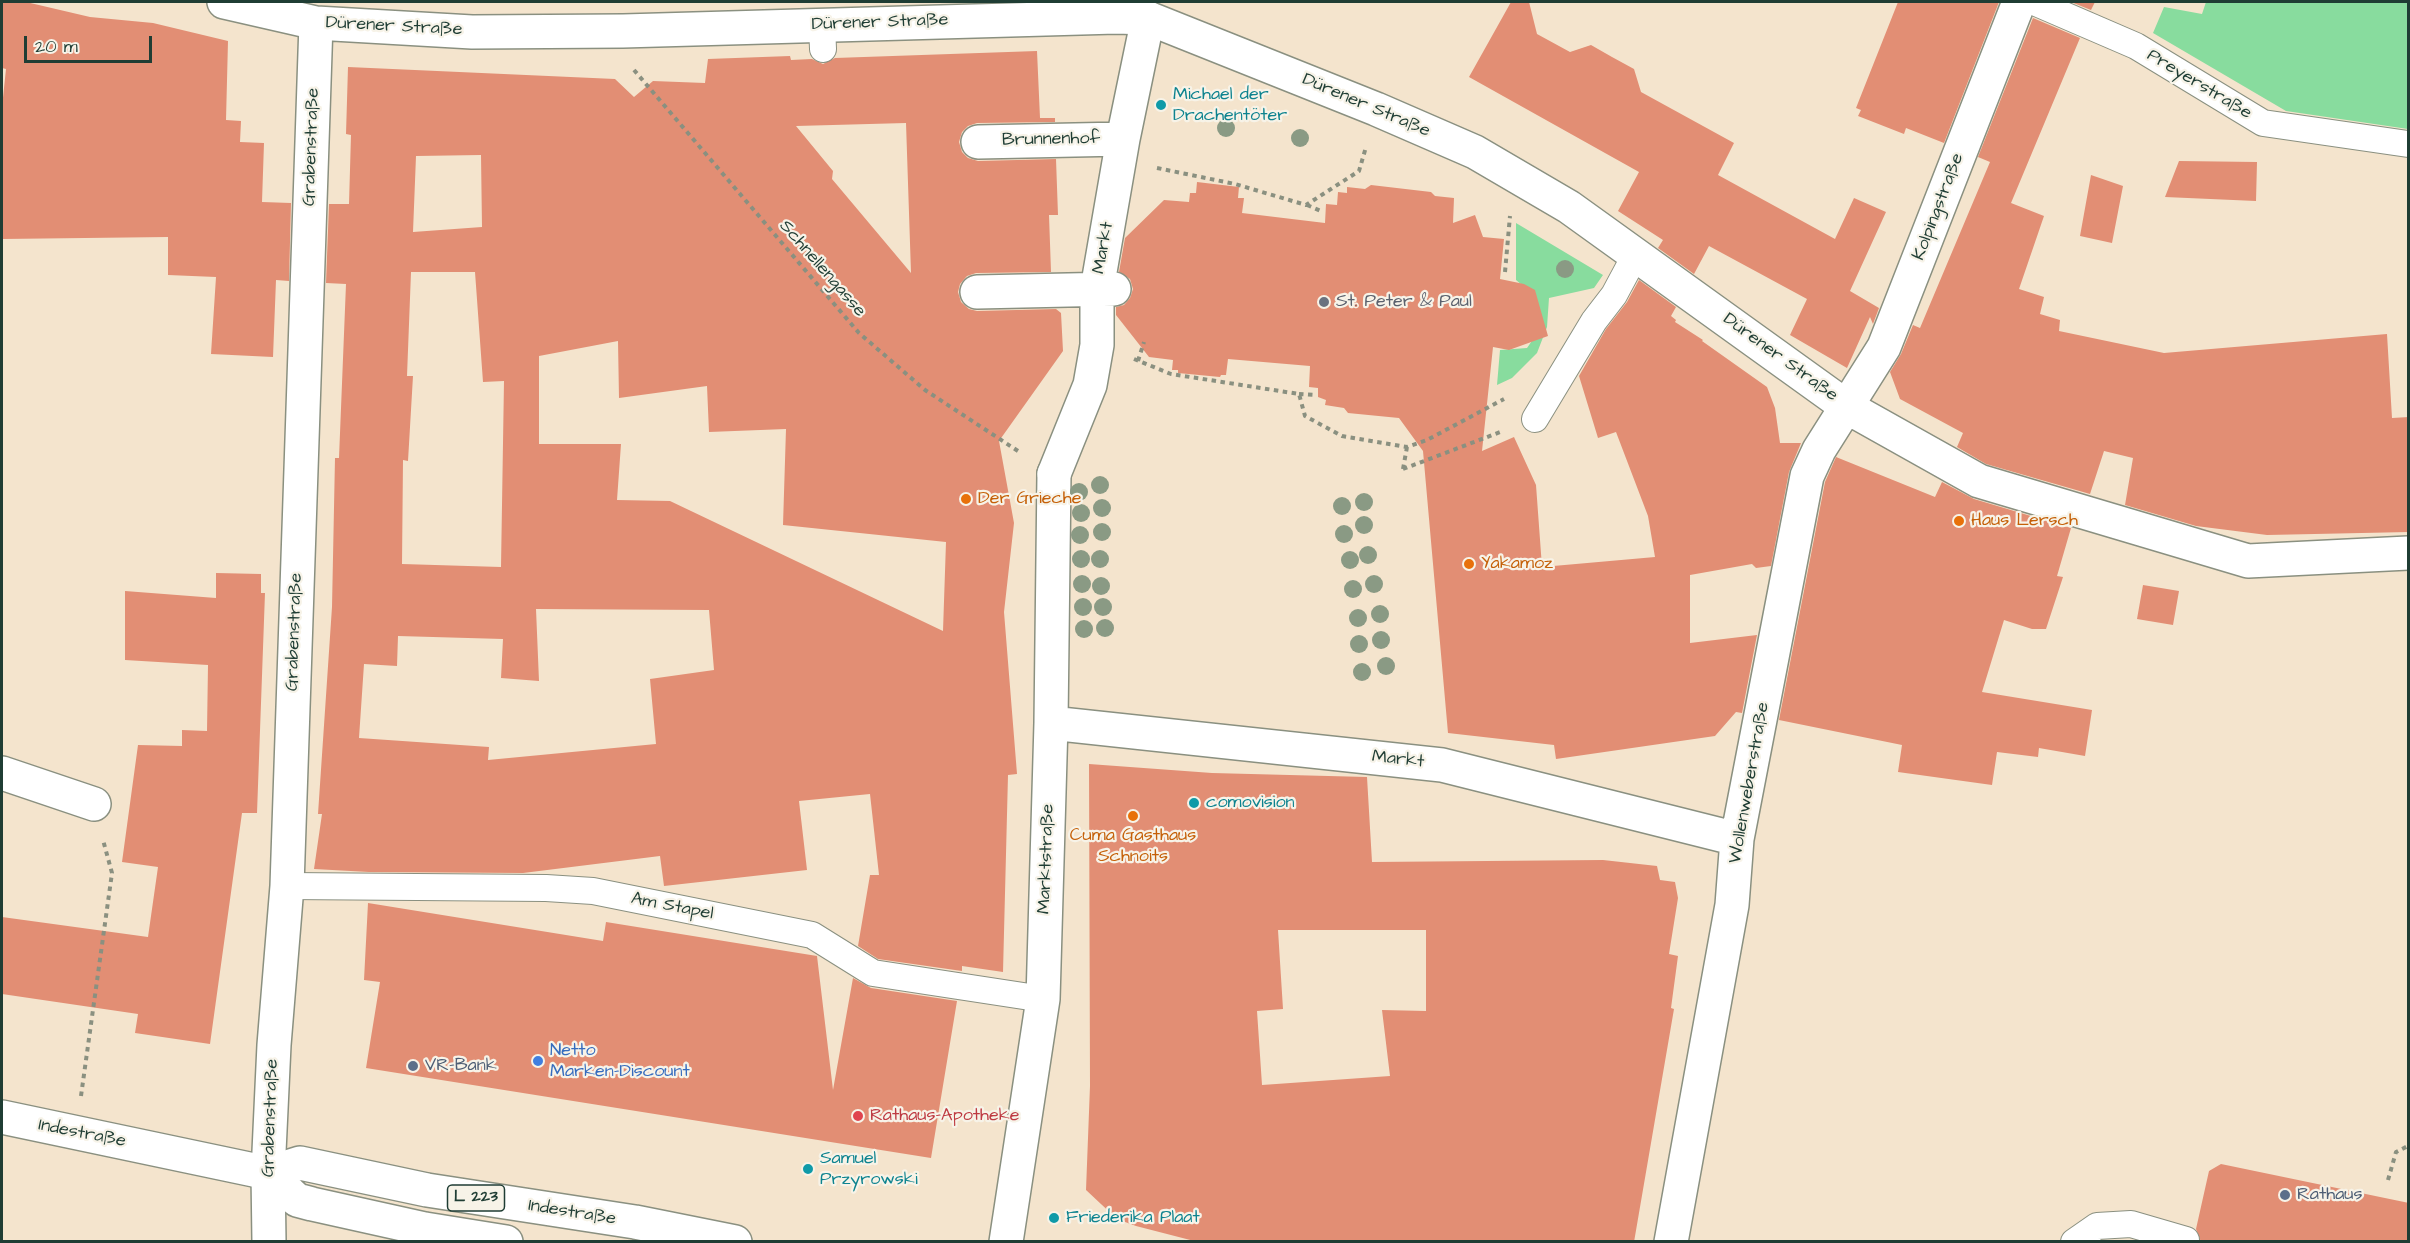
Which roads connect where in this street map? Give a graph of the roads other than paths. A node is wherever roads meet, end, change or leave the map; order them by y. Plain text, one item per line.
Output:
1 (224, 2) edge
2 (2019, 2) edge
3 (2034, 2) edge
4 (1148, 10) edge
5 (316, 23) junction
6 (978, 142) dead end
7 (2409, 144) edge
8 (1122, 146) junction
9 (1636, 254) junction
10 (1105, 289) junction
11 (977, 292) dead end
12 (1847, 407) junction
13 (1535, 419) road end
14 (1054, 474) joint
15 (2409, 553) edge
16 (1051, 723) junction
17 (2, 773) edge
18 (94, 804) road end
19 (1737, 838) junction
20 (287, 886) junction
21 (1043, 999) junction
22 (2, 1117) edge
23 (268, 1173) junction
24 (685, 1236) edge
25 (2186, 1240) edge
26 (269, 1242) edge
27 (506, 1242) edge
28 (735, 1242) edge
29 (1006, 1242) edge
30 (1671, 1242) edge
31 (2074, 1242) edge

1 - 5 street, Dürener Straße
2 - 12 street, Kolpingstraße
3 - 7 lane, Preyerstraße
4 - 5 street, Dürener Straße
4 - 8 street, Markt
4 - 9 street, Dürener Straße
5 - 20 street, Grabenstraße
6 - 8 street, Brunnenhof
8 - 10 street, Markt
9 - 12 street, Dürener Straße
9 - 13 lane
10 - 11 street
10 - 14 street, Markt
12 - 15 street, Dürener Straße
12 - 19 street, Wollenweberstraße
14 - 16 street, Marktstraße
16 - 19 street, Markt
16 - 21 street, Marktstraße
17 - 18 street
19 - 30 street, Wollenweberstraße
20 - 21 lane, Am Stapel
20 - 23 street, Grabenstraße
21 - 29 street, Marktstraße
22 - 23 street, Indestraße / L 223
23 - 24 street, Indestraße / L 223
23 - 26 street, Grabenstraße
23 - 27 street, L 223
24 - 28 street, Indestraße / L 223
25 - 31 lane

